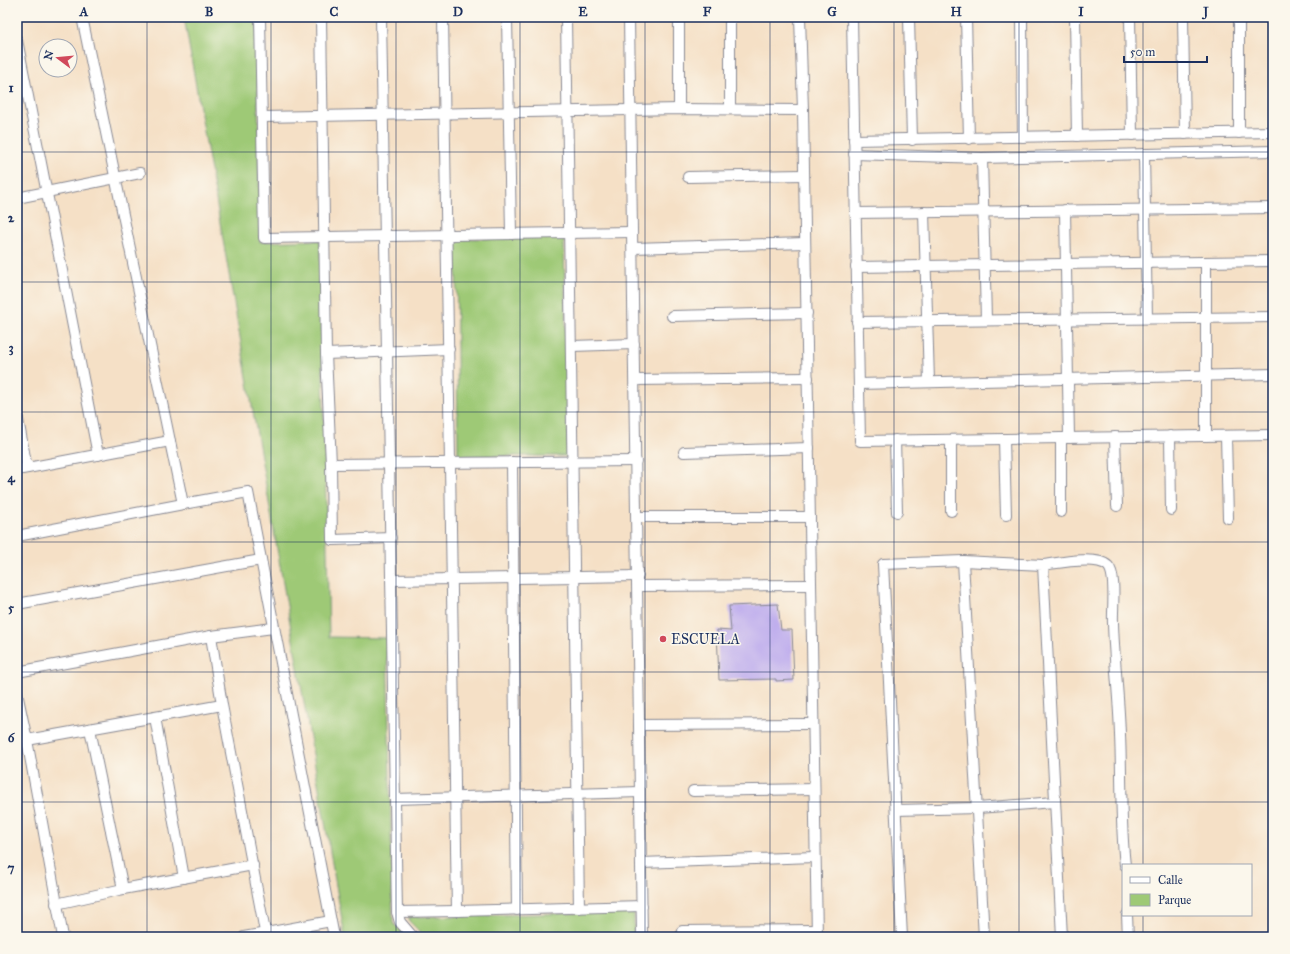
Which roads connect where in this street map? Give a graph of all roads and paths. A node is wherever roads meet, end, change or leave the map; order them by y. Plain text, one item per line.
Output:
1 (82, 17) edge
2 (260, 17) edge
3 (321, 17) edge
4 (381, 17) edge
5 (443, 17) edge
6 (508, 17) edge
7 (566, 17) edge
8 (629, 17) edge
9 (679, 17) edge
10 (730, 17) edge
11 (800, 17) edge
12 (852, 17) edge
13 (909, 17) edge
14 (966, 17) edge
15 (1022, 17) edge
16 (1075, 17) edge
17 (1130, 17) edge
18 (1183, 17) edge
19 (1239, 17) edge
20 (17, 40) edge
21 (679, 108) junction
22 (730, 109) junction
23 (630, 110) junction
24 (803, 110) junction
25 (567, 111) junction
26 (509, 112) junction
27 (445, 113) junction
28 (383, 114) junction
29 (323, 116) junction
30 (262, 117) junction
31 (1273, 132) edge
32 (1239, 133) junction
33 (1186, 134) junction
34 (1132, 135) junction
35 (1077, 136) junction
36 (1023, 137) junction
37 (969, 139) junction
38 (854, 140) junction
39 (912, 140) junction
40 (1273, 151) edge
41 (854, 154) junction
42 (1144, 154) junction
43 (982, 158) junction
44 (140, 173) dead end
45 (804, 175) junction
46 (688, 177) dead end
47 (115, 180) junction
48 (47, 192) junction
49 (17, 198) edge
50 (1273, 208) edge
51 (1145, 209) junction
52 (1065, 210) junction
53 (924, 212) junction
54 (984, 212) junction
55 (855, 213) junction
56 (632, 232) junction
57 (570, 233) junction
58 (511, 234) junction
59 (447, 235) junction
60 (385, 236) junction
61 (325, 237) junction
62 (805, 244) junction
63 (633, 248) junction
64 (1273, 261) edge
65 (1206, 262) junction
66 (1146, 263) junction
67 (1066, 264) junction
68 (986, 265) junction
69 (926, 266) junction
70 (856, 267) junction
71 (807, 314) junction
72 (672, 316) dead end
73 (1273, 317) edge
74 (1147, 318) junction
75 (1206, 318) junction
76 (1067, 319) junction
77 (986, 320) junction
78 (927, 321) junction
79 (857, 322) junction
80 (634, 344) junction
81 (572, 346) junction
82 (449, 349) junction
83 (387, 351) junction
84 (326, 354) junction
85 (1273, 374) edge
86 (1206, 376) junction
87 (808, 378) junction
88 (1068, 379) junction
89 (635, 380) junction
90 (929, 382) junction
91 (859, 384) junction
92 (17, 414) edge
93 (1273, 435) edge
94 (1170, 436) junction
95 (1206, 436) junction
96 (1226, 436) junction
97 (1115, 437) junction
98 (1065, 438) junction
99 (1004, 439) junction
100 (895, 440) junction
101 (951, 440) junction
102 (170, 441) junction
103 (809, 448) junction
104 (684, 452) dead end
105 (98, 455) junction
106 (636, 461) junction
107 (450, 462) junction
108 (512, 462) junction
109 (573, 462) junction
110 (389, 463) junction
111 (331, 464) junction
112 (27, 468) junction
113 (17, 470) edge
114 (183, 504) junction
115 (1117, 506) dead end
116 (1171, 510) dead end
117 (950, 511) dead end
118 (897, 512) dead end
119 (1061, 512) dead end
120 (1006, 515) dead end
121 (637, 517) junction
122 (810, 518) junction
123 (1228, 518) dead end
124 (17, 536) edge
125 (391, 538) junction
126 (261, 560) junction
127 (963, 561) junction
128 (1043, 565) junction
129 (638, 576) junction
130 (575, 577) junction
131 (513, 578) junction
132 (452, 579) junction
133 (392, 580) junction
134 (811, 585) junction
135 (638, 586) junction
136 (17, 604) edge
137 (273, 628) junction
138 (212, 636) junction
139 (17, 672) edge
140 (17, 693) edge
141 (222, 704) junction
142 (155, 717) junction
143 (813, 724) junction
144 (639, 725) junction
145 (90, 729) junction
146 (27, 740) junction
147 (814, 789) junction
148 (693, 791) dead end
149 (640, 792) junction
150 (578, 795) junction
151 (515, 796) junction
152 (455, 798) junction
153 (395, 800) junction
154 (1054, 802) junction
155 (978, 808) junction
156 (896, 810) junction
157 (815, 856) junction
158 (641, 862) junction
159 (1125, 864) edge
160 (253, 866) junction
161 (184, 878) junction
162 (123, 889) junction
163 (56, 904) junction
164 (642, 906) junction
165 (579, 908) junction
166 (517, 910) junction
167 (457, 911) junction
168 (397, 912) junction
169 (1127, 916) edge
170 (331, 921) junction
171 (682, 931) dead end
172 (817, 933) edge
173 (266, 935) edge
174 (63, 937) edge
175 (244, 937) edge
176 (334, 937) edge
177 (413, 937) edge
178 (642, 937) edge
179 (902, 937) edge
180 (984, 937) edge
181 (1062, 937) edge
182 (1128, 937) edge

1 - 47 street
2 - 30 street
3 - 29 street
4 - 28 street
5 - 27 street
6 - 26 street
7 - 25 street
8 - 23 street
9 - 21 street
10 - 22 street
11 - 24 street
12 - 38 street
13 - 39 street
14 - 37 street
15 - 36 street
16 - 35 street
17 - 34 street
18 - 33 street
19 - 32 street
20 - 48 street
21 - 22 street
21 - 23 street
22 - 24 street
23 - 25 street
23 - 56 street
24 - 45 street
25 - 26 street
25 - 57 street
26 - 27 street
26 - 58 street
27 - 28 street
27 - 59 street
28 - 29 street
28 - 60 street
29 - 30 street
29 - 61 street
30 - 61 street
31 - 32 street
32 - 33 street
33 - 34 street
34 - 35 street
35 - 36 street
36 - 37 street
37 - 39 street
38 - 39 street
38 - 41 street
40 - 42 street
41 - 43 street
41 - 55 street
42 - 43 street
42 - 51 street
43 - 54 street
44 - 47 street
45 - 46 street
45 - 62 street
47 - 48 street
47 - 102 street
48 - 49 street
48 - 105 street
50 - 51 street
51 - 52 street
51 - 66 street
52 - 54 street
52 - 67 street
53 - 54 street
53 - 55 street
53 - 69 street
54 - 68 street
55 - 70 street
56 - 57 street
56 - 63 street
57 - 58 street
57 - 81 street
58 - 59 street
59 - 60 street
59 - 82 street
60 - 61 street
60 - 83 street
61 - 84 street
62 - 63 street
62 - 71 street
63 - 80 street
64 - 65 street
65 - 66 street
65 - 75 street
66 - 67 street
66 - 74 street
67 - 68 street
67 - 76 street
68 - 69 street
68 - 77 street
69 - 70 street
69 - 78 street
70 - 79 street
71 - 72 street
71 - 87 street
73 - 75 street
74 - 75 street
74 - 76 street
75 - 86 street
76 - 77 street
76 - 88 street
77 - 78 street
78 - 79 street
78 - 90 street
79 - 91 street
80 - 81 street
80 - 89 street
81 - 109 street
82 - 83 street
82 - 107 street
83 - 84 street
83 - 110 street
84 - 111 street
85 - 86 street
86 - 88 street
86 - 95 street
87 - 89 street
87 - 103 street
88 - 90 street
88 - 98 street
89 - 106 street
90 - 91 street
91 - 100 street
92 - 112 street
93 - 96 street
94 - 95 street
94 - 97 street
94 - 116 street
95 - 96 street
96 - 123 street
97 - 98 street
97 - 115 street
98 - 99 street
98 - 119 street
99 - 101 street
99 - 120 street
100 - 101 street
100 - 118 street
101 - 117 street
102 - 105 street
102 - 114 street
103 - 104 street
103 - 122 street
105 - 112 street
106 - 109 street
106 - 121 street
107 - 108 street
107 - 110 street
107 - 132 street
108 - 109 street
108 - 131 street
109 - 130 street
110 - 111 street
110 - 125 street
111 - 125 street
112 - 113 street
114 - 124 street
114 - 126 street
121 - 122 street
121 - 129 street
122 - 134 street
125 - 133 street
126 - 136 street
126 - 137 street
127 - 128 street
127 - 155 street
127 - 156 street
128 - 154 street
128 - 159 street
129 - 130 street
129 - 135 street
130 - 131 street
130 - 150 street
131 - 132 street
131 - 151 street
132 - 133 street
132 - 152 street
133 - 153 street
134 - 135 street
134 - 143 street
135 - 144 street
137 - 138 street
137 - 170 street
138 - 139 street
138 - 141 street
140 - 146 street
141 - 142 street
141 - 160 street
142 - 145 street
142 - 161 street
143 - 144 street
143 - 147 street
144 - 149 street
145 - 146 street
145 - 162 street
146 - 163 street
147 - 148 street
147 - 157 street
149 - 150 street
149 - 158 street
150 - 151 street
150 - 165 street
151 - 152 street
151 - 166 street
152 - 153 street
152 - 167 street
153 - 168 street
154 - 155 street
154 - 181 street
155 - 156 street
155 - 180 street
156 - 179 street
157 - 158 street
157 - 172 street
158 - 164 street
160 - 161 street
160 - 173 street
161 - 162 street
162 - 163 street
163 - 174 street
164 - 165 street
164 - 178 street
165 - 166 street
166 - 167 street
167 - 168 street
168 - 177 street
169 - 182 street
170 - 173 street
170 - 176 street
171 - 172 street
173 - 175 street

